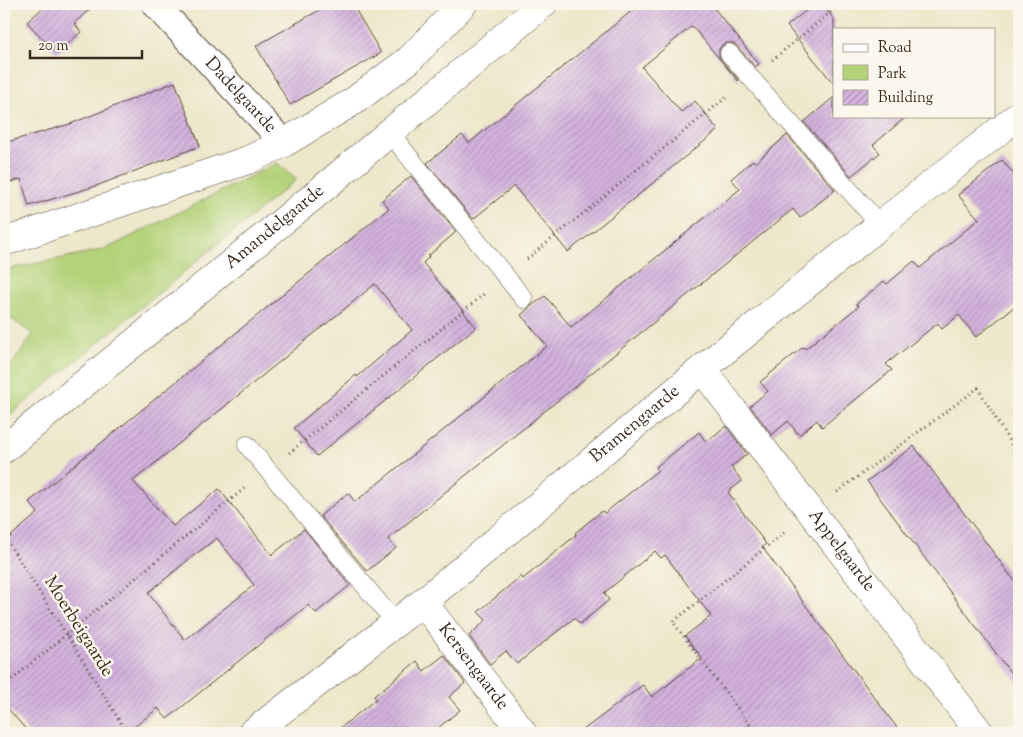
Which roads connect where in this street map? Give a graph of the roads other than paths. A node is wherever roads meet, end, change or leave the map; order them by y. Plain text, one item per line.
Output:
1 (155, 4) edge
2 (463, 4) edge
3 (543, 4) edge
4 (729, 53) dead end
5 (1019, 115) edge
6 (389, 132) junction
7 (284, 143) junction
8 (880, 225) junction
9 (4, 242) edge
10 (524, 299) dead end
11 (702, 368) junction
12 (247, 445) dead end
13 (4, 449) edge
14 (422, 602) junction
15 (395, 622) junction
16 (252, 733) edge
17 (523, 733) edge
18 (980, 733) edge

1 - 7 street, Dadelgaarde
2 - 7 street
3 - 6 street, Amandelgaarde
4 - 8 lane
5 - 8 street, Bramengaarde
6 - 10 lane
6 - 13 street, Amandelgaarde
7 - 9 street
8 - 11 street, Bramengaarde
11 - 14 street, Bramengaarde
11 - 18 street, Appelgaarde
12 - 15 lane
14 - 15 street, Bramengaarde
14 - 17 street, Kersengaarde
15 - 16 street, Bramengaarde

